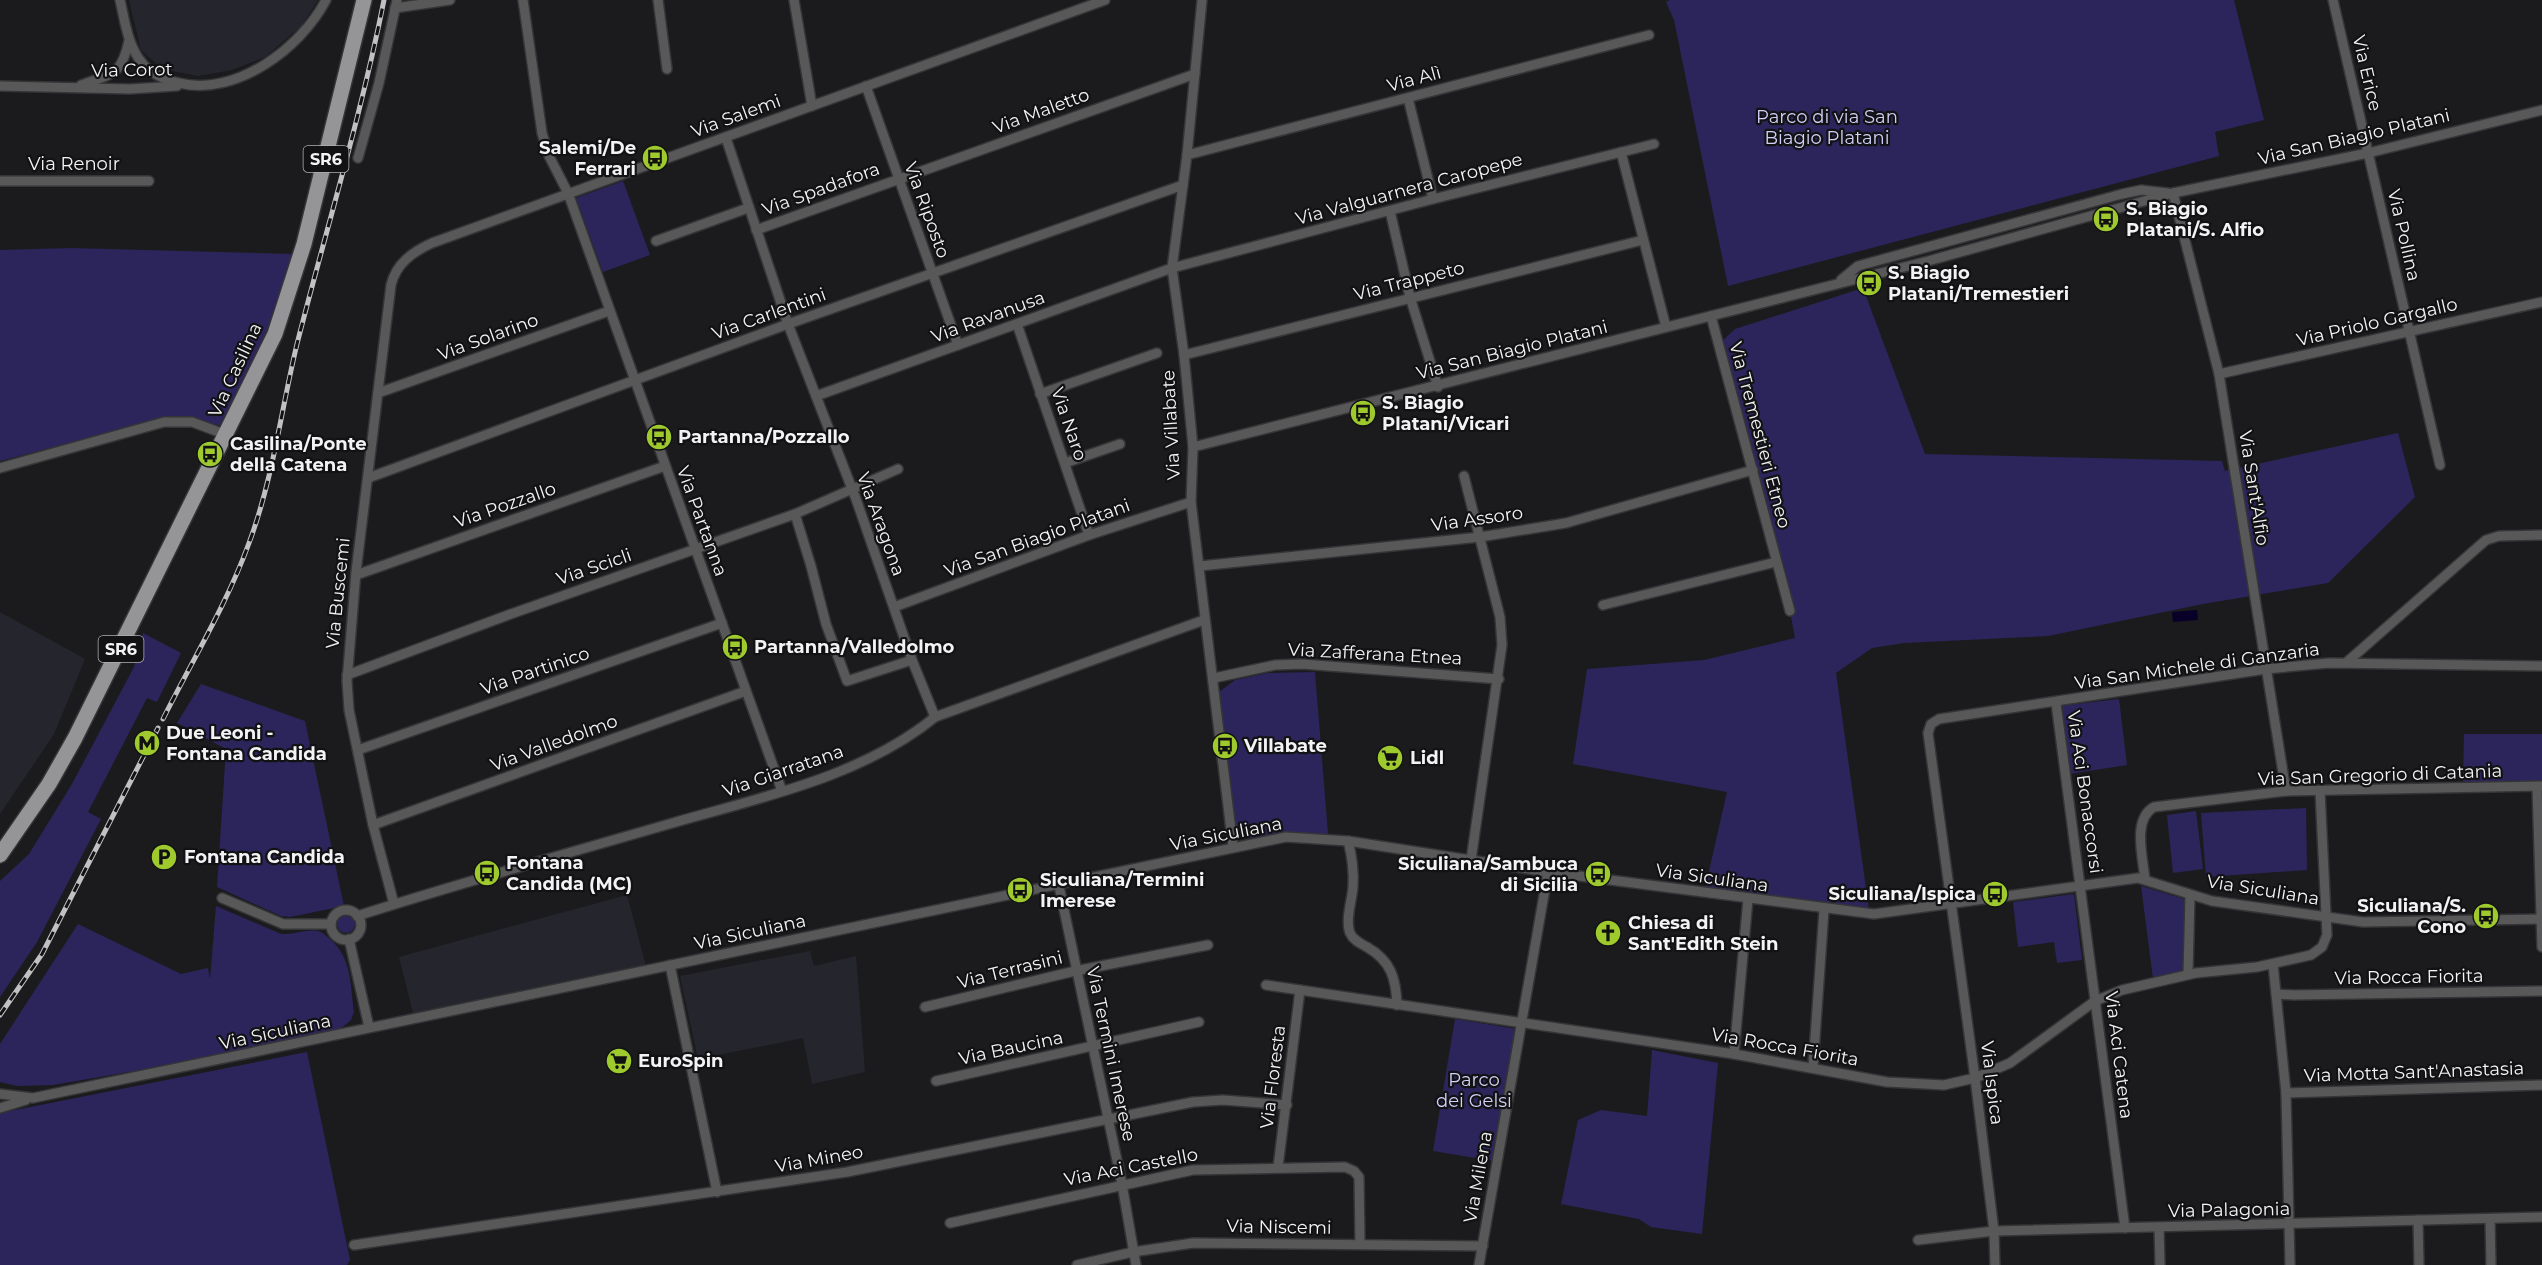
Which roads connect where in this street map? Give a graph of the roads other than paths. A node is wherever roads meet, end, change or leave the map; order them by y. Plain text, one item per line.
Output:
1 (120, 0) edge
2 (326, 0) edge
3 (364, 0) edge
4 (450, 0) edge
5 (523, 0) edge
6 (658, 0) edge
7 (794, 0) edge
8 (1105, 0) edge
9 (1202, 0) edge
10 (2333, 0) edge
11 (396, 4) edge
12 (1649, 35) dead end
13 (129, 41) junction
14 (667, 69) dead end
15 (1195, 74) junction
16 (187, 85) junction
17 (0, 86) edge
18 (866, 86) junction
19 (76, 87) junction
20 (1408, 98) junction
21 (812, 106) junction
22 (2542, 110) edge
23 (726, 138) junction
24 (1654, 144) dead end
25 (1621, 152) junction
26 (2368, 153) junction
27 (1187, 155) junction
28 (358, 158) dead end
29 (898, 179) junction
30 (149, 180) dead end
31 (0, 181) edge
32 (1183, 185) junction
33 (2132, 192) junction
34 (2173, 193) junction
35 (568, 194) junction
36 (1432, 199) junction
37 (2137, 205) junction
38 (748, 208) junction
39 (1390, 212) junction
40 (756, 230) junction
41 (1643, 240) junction
42 (656, 241) dead end
43 (1172, 268) junction
44 (933, 275) junction
45 (392, 282) joint
46 (1839, 282) junction
47 (1410, 297) junction
48 (2542, 302) edge
49 (609, 311) junction
50 (1711, 316) junction
51 (788, 324) junction
52 (1017, 324) junction
53 (1666, 327) junction
54 (2409, 331) junction
55 (958, 345) junction
56 (1157, 353) dead end
57 (1184, 355) junction
58 (2219, 374) junction
59 (634, 381) junction
60 (1438, 387) junction
61 (378, 393) junction
62 (1040, 394) junction
63 (816, 396) junction
64 (227, 435) junction
65 (1120, 444) dead end
66 (1193, 447) junction
67 (1065, 463) junction
68 (2440, 465) dead end
69 (665, 466) junction
70 (0, 468) edge
71 (898, 469) dead end
72 (1753, 470) junction
73 (1464, 476) dead end
74 (368, 478) junction
75 (851, 490) junction
76 (1191, 502) junction
77 (795, 514) junction
78 (1089, 535) junction
79 (2542, 535) edge
80 (1480, 537) junction
81 (695, 550) junction
82 (1776, 562) junction
83 (1200, 566) junction
84 (356, 575) junction
85 (1603, 605) dead end
86 (894, 607) junction
87 (1791, 611) dead end
88 (1204, 620) junction
89 (722, 623) junction
90 (912, 660) junction
91 (2347, 662) junction
92 (2542, 666) edge
93 (2266, 669) junction
94 (347, 675) junction
95 (1214, 678) junction
96 (1499, 679) junction
97 (746, 691) junction
98 (2056, 703) junction
99 (935, 717) junction
100 (1931, 724) joint
101 (358, 750) junction
102 (2539, 787) edge
103 (782, 791) junction
104 (2319, 791) junction
105 (2286, 792) junction
106 (373, 825) junction
107 (1348, 841) junction
108 (1233, 847) junction
109 (0, 855) edge
110 (1471, 860) junction
111 (1548, 872) junction
112 (2145, 879) junction
113 (1059, 886) junction
114 (2082, 886) junction
115 (2190, 895) junction
116 (222, 898) dead end
117 (1748, 899) junction
118 (394, 904) junction
119 (1952, 905) junction
120 (1824, 910) junction
121 (357, 916) junction
122 (2327, 917) junction
123 (2541, 919) edge
124 (331, 924) junction
125 (349, 939) junction
126 (1208, 945) dead end
127 (2542, 947) edge
128 (2273, 964) junction
129 (670, 965) junction
130 (1075, 971) junction
131 (2188, 974) junction
132 (1266, 985) dead end
133 (1300, 990) junction
134 (2542, 991) edge
135 (2276, 994) junction
136 (2095, 1001) junction
137 (1397, 1005) junction
138 (925, 1007) dead end
139 (1199, 1022) dead end
140 (1523, 1024) junction
141 (369, 1027) junction
142 (1093, 1048) junction
143 (1734, 1054) junction
144 (1813, 1067) junction
145 (1975, 1078) junction
146 (936, 1081) dead end
147 (2542, 1085) edge
148 (2286, 1093) junction
149 (0, 1094) edge
150 (33, 1098) junction
151 (1287, 1105) junction
152 (0, 1108) edge
153 (1108, 1118) junction
154 (1278, 1167) junction
155 (1122, 1184) junction
156 (717, 1192) junction
157 (2542, 1217) edge
158 (2490, 1218) junction
159 (2418, 1220) junction
160 (950, 1223) dead end
161 (2289, 1225) junction
162 (2126, 1228) junction
163 (2159, 1228) junction
164 (1994, 1231) junction
165 (1918, 1240) dead end
166 (1360, 1244) junction
167 (354, 1245) dead end
168 (1483, 1246) junction
169 (1133, 1252) junction
170 (1077, 1265) edge
171 (1136, 1265) edge
172 (1479, 1265) edge
173 (1995, 1265) edge
174 (2160, 1265) edge
175 (2290, 1265) edge
176 (2419, 1265) edge
177 (2491, 1265) edge

1 - 13 street
2 - 16 street, Via Corot
3 - 64 main road, Via Casilina / SR6
4 - 11 street
5 - 35 street, Via Partanna
6 - 14 street
7 - 21 street
8 - 18 street, Via Salemi
9 - 15 street, Via Villabate
10 - 26 street, Via Erice
11 - 28 street
12 - 20 street, Via Alì
13 - 16 street
13 - 19 street, Via Corot
15 - 27 street, Via Villabate
15 - 29 street, Via Maletto
16 - 19 street, Via Corot
17 - 19 street, Via Corot
18 - 21 street, Via Salemi
18 - 29 street, Via Riposto
20 - 27 street, Via Alì
20 - 36 street
21 - 23 street, Via Salemi
22 - 26 street, Via San Biagio Platani
23 - 35 street, Via Salemi
23 - 38 street, Via Aragona
24 - 25 street, Via Valguarnera Caropepe
25 - 36 street, Via Valguarnera Caropepe
25 - 41 street
26 - 34 street, Via San Biagio Platani
26 - 54 street, Via Pollina
27 - 32 street, Via Villabate
29 - 40 street, Via Spadafora
29 - 44 street, Via Riposto
30 - 31 street, Via Renoir
32 - 43 street, Via Villabate
32 - 44 street, Via Carlentini
33 - 34 street, Via San Biagio Platani
33 - 37 street
33 - 46 street, Via San Biagio Platani
34 - 37 street, Via San Biagio Platani
34 - 58 street, Via Sant'Alfio
35 - 45 street, Via Salemi
35 - 49 street, Via Partanna
36 - 39 street, Via Valguarnera Caropepe
37 - 46 street, Via San Biagio Platani
38 - 40 street, Via Aragona
38 - 42 street
39 - 43 street, Via Valguarnera Caropepe
39 - 47 street
40 - 51 street, Via Aragona
41 - 47 street, Via Trappeto
41 - 53 street
43 - 52 street, Via Ravanusa
43 - 57 street, Via Villabate
44 - 51 street, Via Carlentini
44 - 55 street, Via Riposto
45 - 61 street, Via Buscemi
46 - 50 street, Via San Biagio Platani
47 - 57 street, Via Trappeto
47 - 60 street
48 - 54 street, Via Priolo Gargallo
49 - 59 street, Via Partanna
49 - 61 street, Via Solarino
50 - 53 street, Via San Biagio Platani
50 - 72 street, Via Tremestieri Etneo
51 - 59 street, Via Carlentini
51 - 63 street, Via Aragona
52 - 55 street, Via Ravanusa
52 - 62 street, Via Naro
53 - 60 street, Via San Biagio Platani
54 - 58 street, Via Priolo Gargallo
54 - 68 street, Via Pollina
55 - 63 street, Via Ravanusa
56 - 62 street
57 - 66 street, Via Villabate
58 - 93 street, Via Sant'Alfio
59 - 69 street, Via Partanna
59 - 74 street, Via Carlentini
60 - 66 street, Via San Biagio Platani
61 - 74 street, Via Buscemi
62 - 67 street, Via Naro
63 - 75 street, Via Aragona
64 - 70 street
64 - 109 main road, Via Casilina / SR6
65 - 67 street
66 - 76 street, Via Villabate
67 - 78 street, Via Naro
69 - 81 street, Via Partanna
69 - 84 street, Via Pozzallo
71 - 75 street, Via Scicli
72 - 80 street, Via Assoro
72 - 82 street, Via Tremestieri Etneo
73 - 80 street
74 - 84 street, Via Buscemi
75 - 77 street, Via Scicli
75 - 86 street, Via Aragona
76 - 78 street, Via San Biagio Platani
76 - 83 street, Via Villabate
77 - 81 street, Via Scicli
77 - 90 street
78 - 86 street, Via San Biagio Platani
79 - 91 street
80 - 83 street, Via Assoro
80 - 96 street
81 - 89 street, Via Partanna
81 - 94 street, Via Scicli
82 - 85 street
82 - 87 street, Via Tremestieri Etneo
83 - 88 street, Via Villabate
84 - 94 street, Via Buscemi
86 - 90 street, Via Aragona
88 - 95 street, Via Villabate
88 - 99 street, Via Giarratana
89 - 97 street, Via Partanna
89 - 101 street, Via Partinico
90 - 99 street, Via Aragona
91 - 92 street, Via San Michele di Ganzaria
91 - 93 street, Via San Michele di Ganzaria
93 - 98 street, Via San Michele di Ganzaria
93 - 105 street, Via Sant'Alfio
94 - 101 street, Via Buscemi
95 - 96 street, Via Zafferana Etnea
95 - 108 street, Via Villabate
96 - 110 street
97 - 103 street, Via Partanna
97 - 106 street, Via Valledolmo
98 - 100 street, Via San Michele di Ganzaria
98 - 114 street, Via Aci Bonaccorsi
99 - 103 street, Via Giarratana
100 - 119 street, Via Ispica
101 - 106 street, Via Buscemi
102 - 104 street, Via San Gregorio di Catania
102 - 123 street
103 - 118 street, Via Giarratana
104 - 105 street, Via San Gregorio di Catania
104 - 122 street
105 - 112 street, Via San Gregorio di Catania
106 - 118 street, Via Buscemi
107 - 108 street, Via Siculiana
107 - 110 street, Via Siculiana
107 - 137 street
108 - 113 street, Via Siculiana
110 - 111 street, Via Siculiana
111 - 117 street, Via Siculiana
111 - 140 street, Via Milena
112 - 114 street, Via Siculiana
112 - 115 street, Via Siculiana
113 - 129 street, Via Siculiana
113 - 130 street, Via Termini Imerese
114 - 119 street, Via Siculiana
114 - 136 street, Via Aci Catena
115 - 122 street, Via Siculiana
115 - 131 street
116 - 124 street
117 - 120 street, Via Siculiana
117 - 143 street
118 - 121 street, Via Giarratana
119 - 120 street, Via Siculiana
119 - 145 street, Via Ispica
120 - 144 street
121 - 124 street
121 - 125 street
122 - 123 street, Via Siculiana
122 - 128 street
123 - 127 street
124 - 125 street
125 - 141 street
126 - 130 street, Via Terrasini
128 - 131 street, Via Rocca Fiorita
128 - 135 street
129 - 141 street, Via Siculiana
129 - 156 street
130 - 138 street, Via Terrasini
130 - 142 street, Via Termini Imerese
131 - 136 street, Via Rocca Fiorita
132 - 133 street, Via Rocca Fiorita
133 - 137 street, Via Rocca Fiorita
133 - 151 street, Via Floresta
134 - 135 street, Via Rocca Fiorita
135 - 148 street
136 - 145 street, Via Rocca Fiorita
136 - 162 street, Via Aci Catena
137 - 140 street, Via Rocca Fiorita
139 - 142 street, Via Baucina
140 - 143 street, Via Rocca Fiorita
140 - 168 street, Via Milena
141 - 150 street, Via Siculiana
142 - 146 street, Via Baucina
142 - 153 street, Via Termini Imerese
143 - 144 street, Via Rocca Fiorita
144 - 145 street, Via Rocca Fiorita
145 - 164 street, Via Ispica
147 - 148 street, Via Motta Sant'Anastasia
148 - 161 street
149 - 150 street, Via Siculiana
150 - 152 street
151 - 153 street, Via Mineo
151 - 154 street, Via Floresta
153 - 155 street, Via Termini Imerese
153 - 156 street, Via Mineo
154 - 155 street, Via Aci Castello
154 - 166 street, Via Aci Castello
155 - 160 street, Via Aci Castello
155 - 169 street, Via Termini Imerese
156 - 167 street, Via Mineo
157 - 158 street, Via Palagonia
158 - 159 street, Via Palagonia
158 - 177 street
159 - 161 street, Via Palagonia
159 - 176 street
161 - 163 street, Via Palagonia
161 - 175 street
162 - 163 street, Via Palagonia
162 - 164 street, Via Palagonia
163 - 174 street
164 - 165 street, Via Palagonia
164 - 173 street, Via Ispica
166 - 168 street, Via Niscemi
166 - 169 street, Via Niscemi
168 - 172 street, Via Milena
169 - 170 street, Via Niscemi
169 - 171 street, Via Termini Imerese

